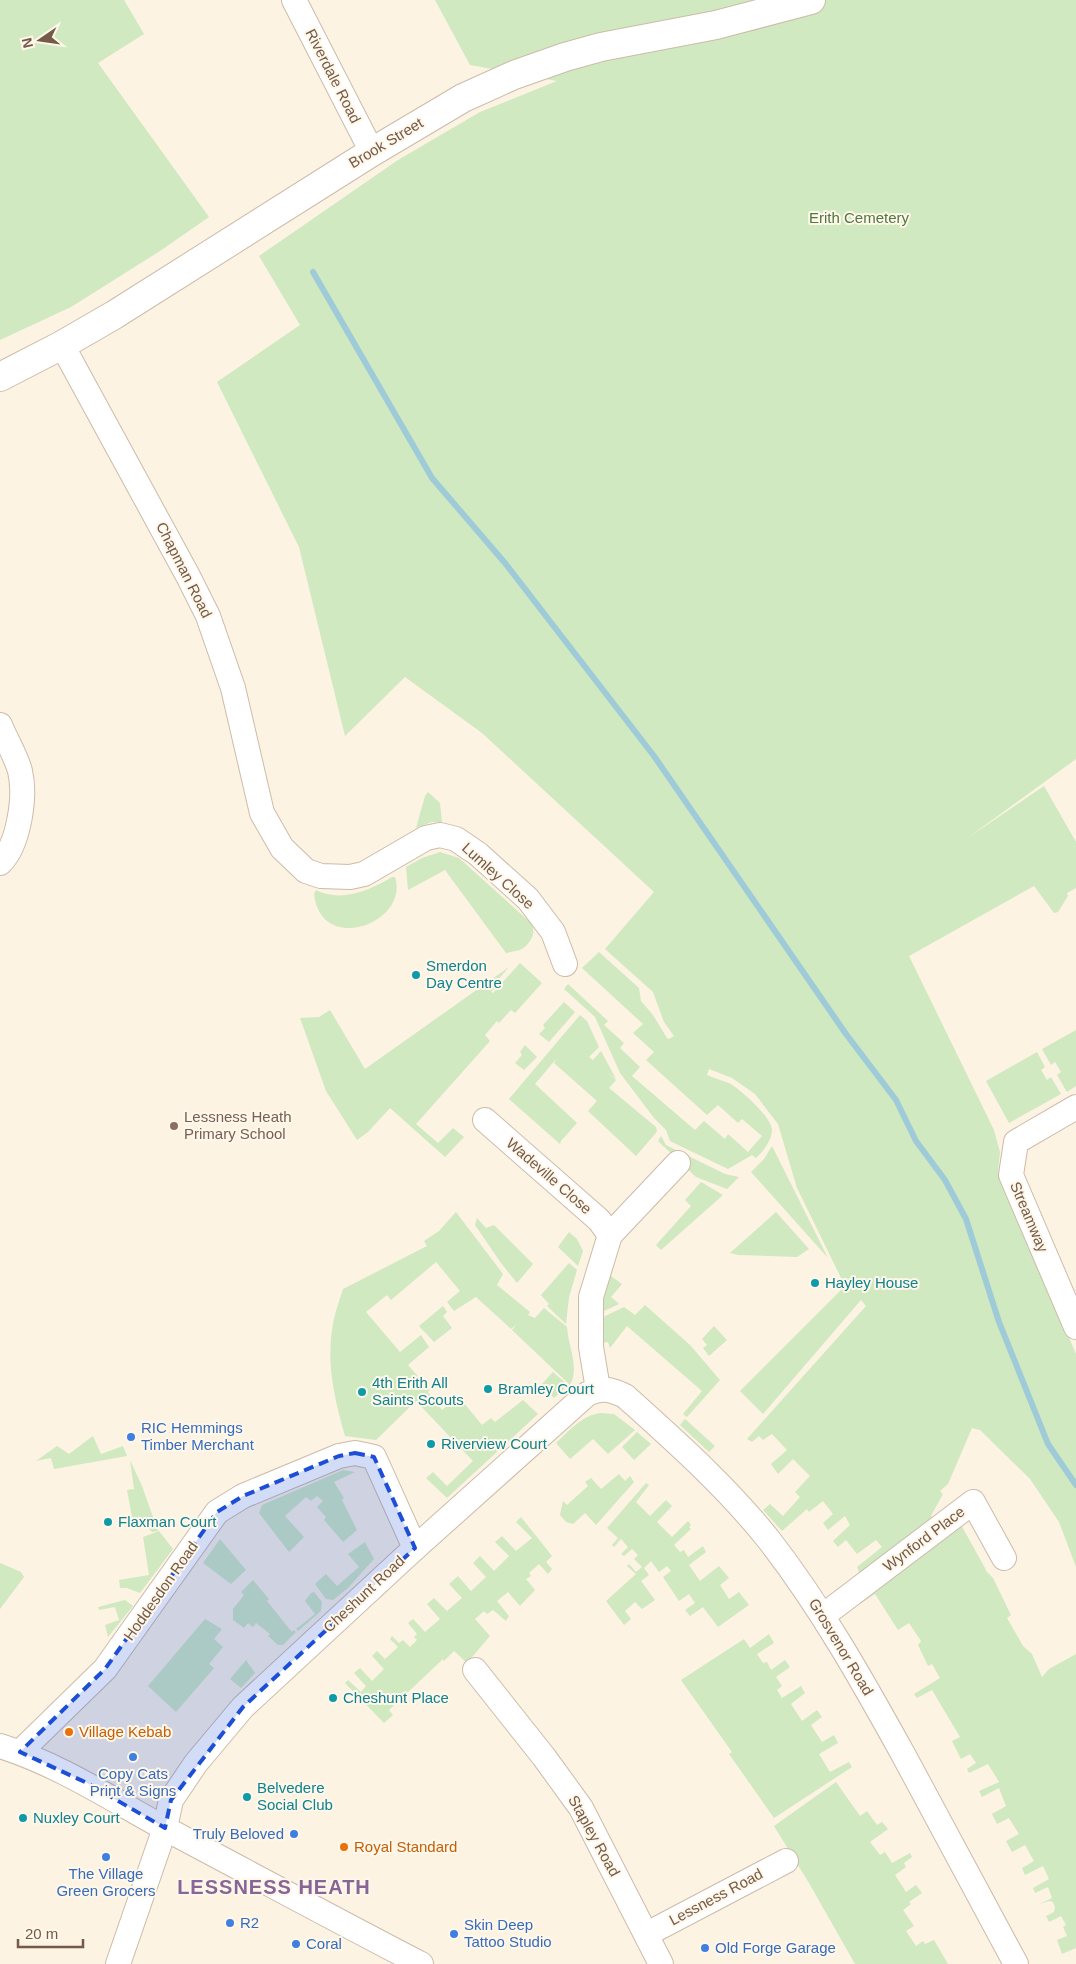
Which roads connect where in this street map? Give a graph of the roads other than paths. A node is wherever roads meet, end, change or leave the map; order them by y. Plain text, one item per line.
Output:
1 (294, 0) edge
2 (811, 0) edge
3 (372, 152) junction
4 (62, 345) junction
5 (0, 377) edge
6 (0, 725) edge
7 (262, 813) joint
8 (0, 863) edge
9 (565, 964) dead end
10 (1076, 1107) edge
11 (485, 1120) dead end
12 (678, 1163) dead end
13 (610, 1235) junction
14 (1076, 1326) edge
15 (598, 1388) junction
16 (414, 1548) junction
17 (1004, 1558) dead end
18 (824, 1615) junction
19 (475, 1670) dead end
20 (10, 1749) edge
21 (165, 1828) junction
22 (786, 1861) dead end
23 (647, 1934) junction
24 (118, 1964) edge
25 (421, 1964) edge
26 (661, 1964) edge
27 (1016, 1964) edge

1 - 3 street, Riverdale Road
2 - 3 street, Brook Street
3 - 4 street, Brook Street
4 - 5 street, Brook Street
4 - 7 street, Chapman Road
6 - 8 street
7 - 9 street, Lumley Close
10 - 14 street, Streamway
11 - 13 street, Wadeville Close
12 - 13 street
13 - 15 street
15 - 16 street, Cheshunt Road
15 - 18 street, Grosvenor Road
16 - 20 street, Hoddesdon Road
16 - 21 street, Cheshunt Road
17 - 18 street, Wynford Place
18 - 27 street, Grosvenor Road
19 - 23 street, Stapley Road
20 - 21 street
21 - 24 street, Cheshunt Road
21 - 25 street
22 - 23 street, Lessness Road
23 - 26 street, Stapley Road

